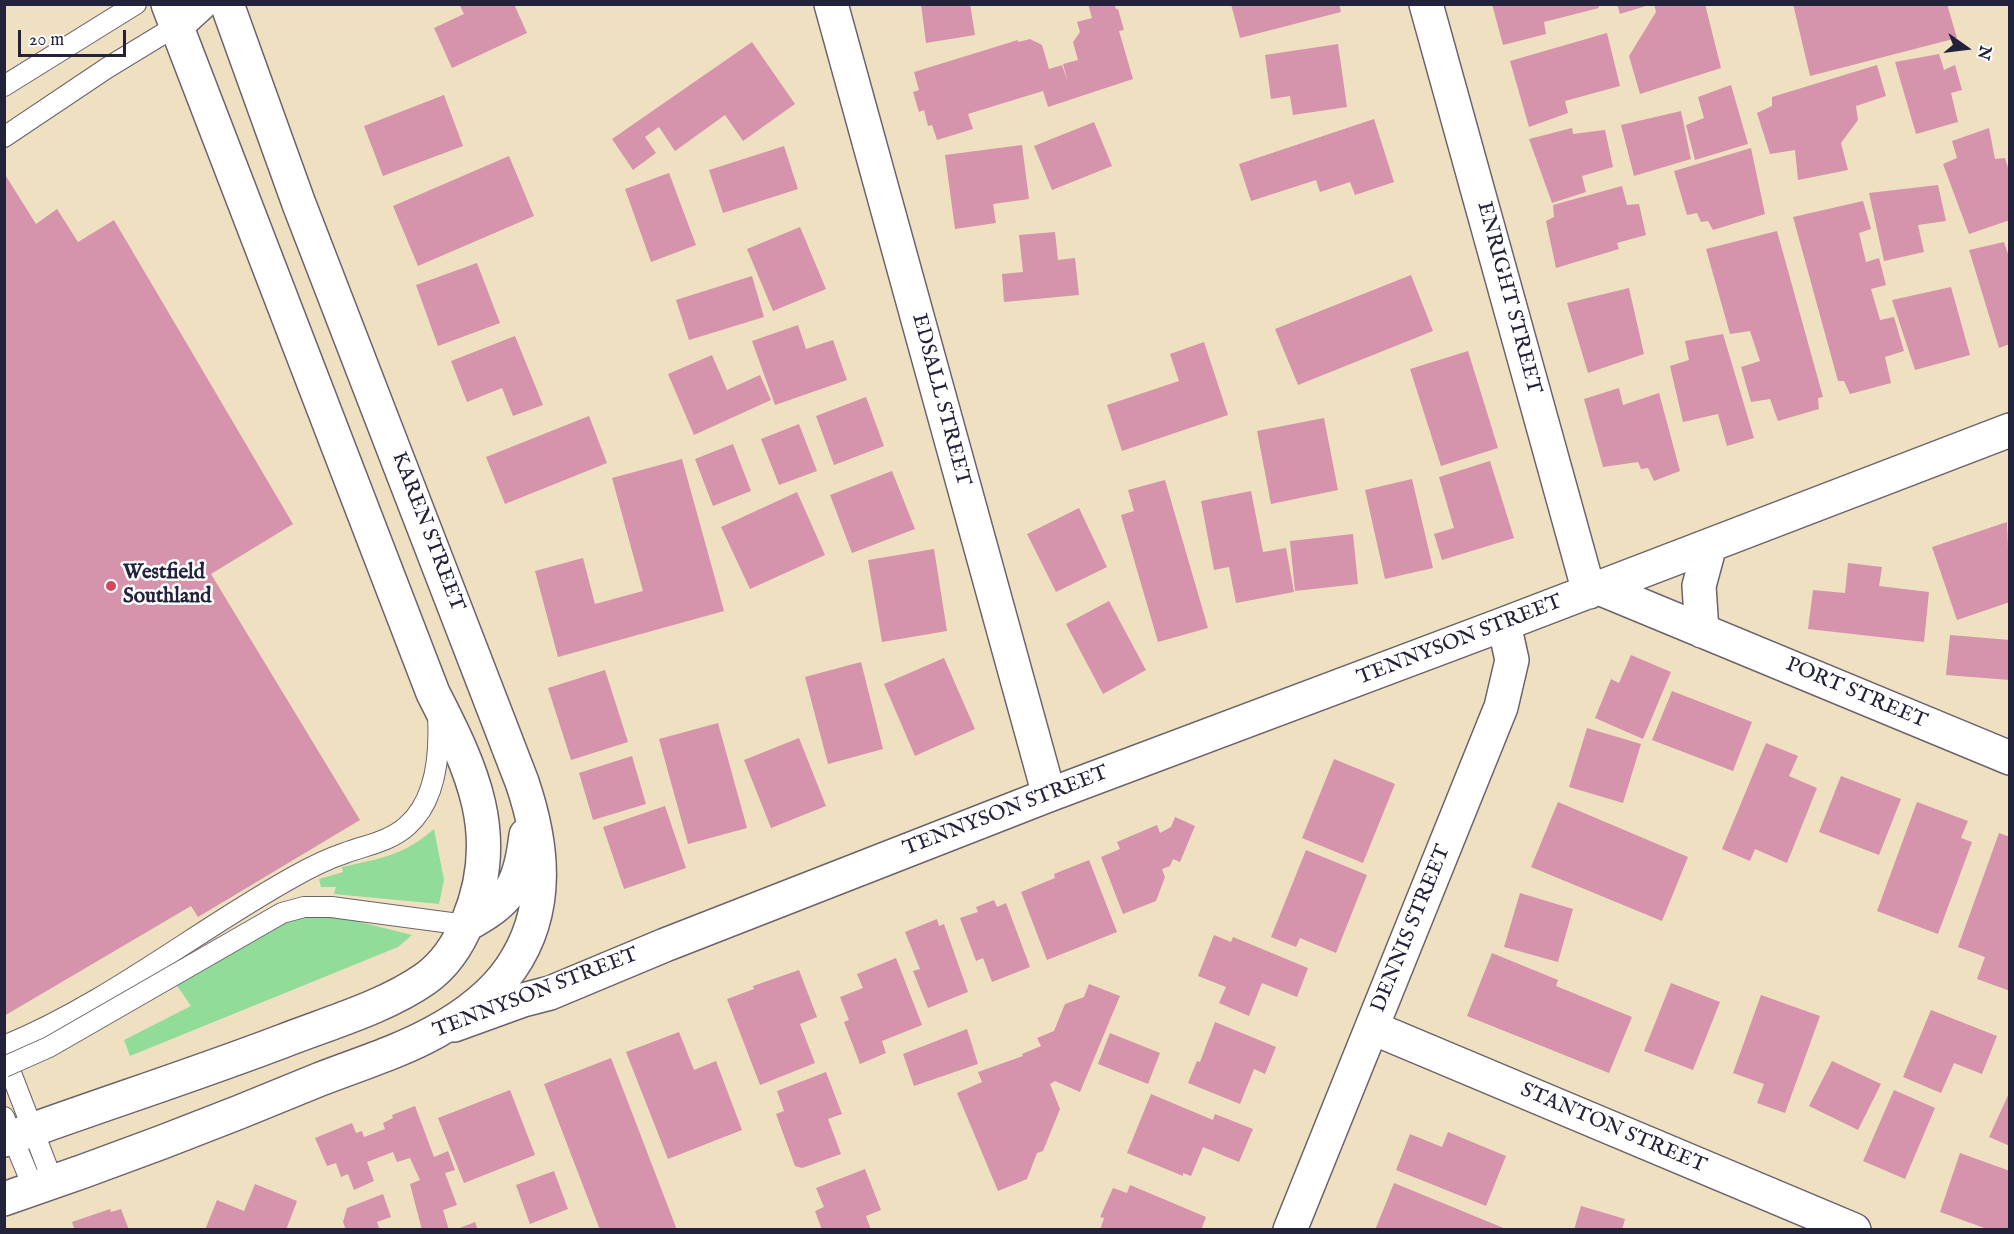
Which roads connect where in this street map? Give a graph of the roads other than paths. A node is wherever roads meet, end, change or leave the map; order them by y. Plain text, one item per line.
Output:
1 (136, 4) edge
2 (200, 4) edge
3 (227, 4) edge
4 (831, 4) edge
5 (1426, 4) edge
6 (172, 15) edge
7 (4, 86) edge
8 (4, 137) edge
9 (2010, 430) edge
10 (1710, 545) junction
11 (1594, 590) junction
12 (1504, 624) junction
13 (1702, 631) junction
14 (433, 693) junction
15 (2010, 758) edge
16 (1048, 795) junction
17 (528, 801) junction
18 (466, 925) junction
19 (1373, 1028) junction
20 (433, 1033) junction
21 (4, 1046) edge
22 (8, 1070) edge
23 (14, 1131) edge
24 (30, 1190) edge
25 (1290, 1230) edge
26 (1854, 1230) edge

1 - 7 lane
2 - 6 street
3 - 17 street, KAREN STREET
4 - 16 street, EDSALL STREET
5 - 11 street, ENRIGHT STREET
6 - 8 lane
6 - 14 street
9 - 10 street, TENNYSON STREET
10 - 11 street, TENNYSON STREET
10 - 13 street
11 - 12 street, TENNYSON STREET
11 - 13 street, PORT STREET
12 - 16 street, TENNYSON STREET
12 - 19 street, DENNIS STREET
13 - 15 street, PORT STREET
14 - 18 street
14 - 21 lane
16 - 20 street, TENNYSON STREET
17 - 18 street
17 - 20 street, KAREN STREET
18 - 22 lane, bridge
18 - 23 street
19 - 25 street, DENNIS STREET
19 - 26 street, STANTON STREET
20 - 24 street, TENNYSON STREET
22 - 23 lane
23 - 24 lane

